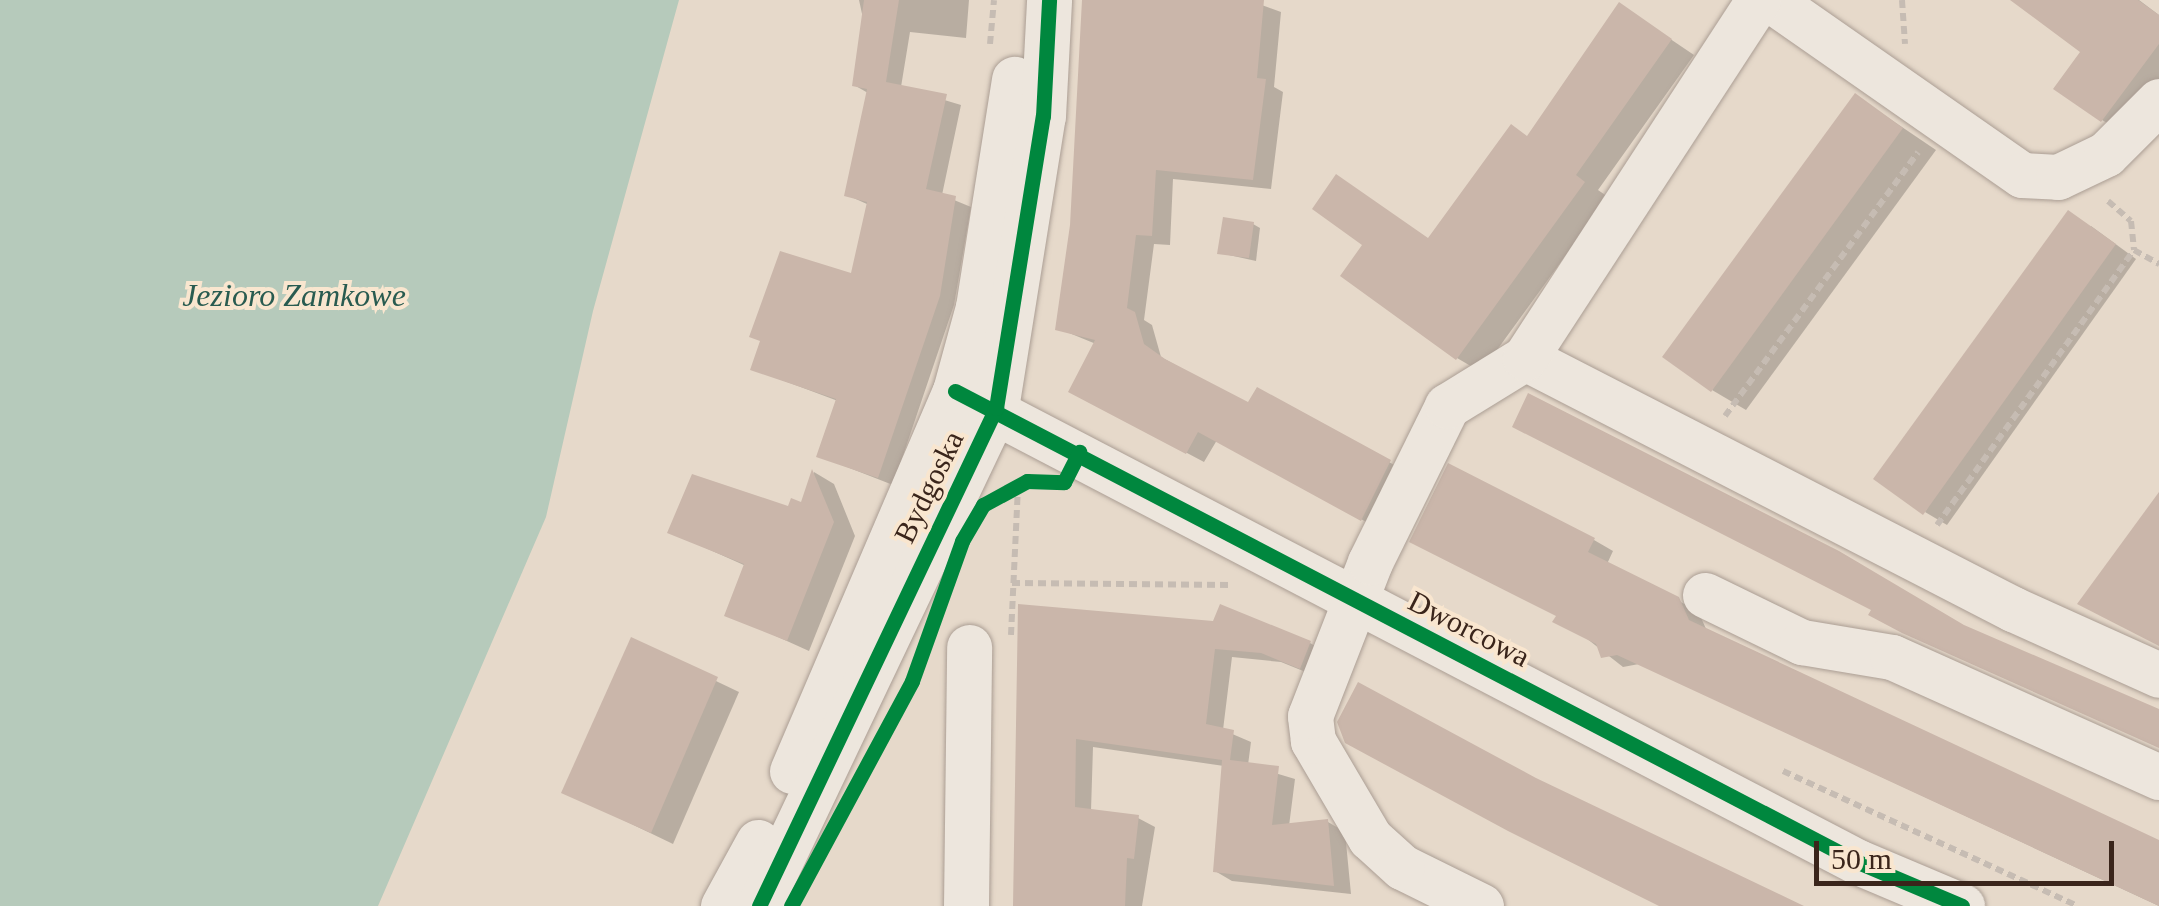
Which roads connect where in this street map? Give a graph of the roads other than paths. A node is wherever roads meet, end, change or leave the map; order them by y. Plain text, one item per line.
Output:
1 (1018, 0) edge
2 (1049, 0) edge
3 (1758, 0) edge
4 (1771, 0) edge
5 (2159, 101) edge
6 (1525, 358) junction
7 (955, 391) junction
8 (996, 408) junction
9 (1705, 595) dead end
10 (1359, 602) junction
11 (969, 646) dead end
12 (2159, 675) edge
13 (2159, 778) edge
14 (723, 906) edge
15 (759, 906) edge
16 (966, 906) edge
17 (1481, 906) edge
18 (1962, 906) edge

1 - 7 street, Bydgoska
2 - 8 street, Bydgoska
3 - 6 street
4 - 5 street
6 - 10 street
6 - 12 street
7 - 8 street, Dworcowa
7 - 14 street, Bydgoska
8 - 10 street, Dworcowa
8 - 15 street, Bydgoska
9 - 13 street
10 - 17 street
10 - 18 street, Dworcowa
11 - 16 street

